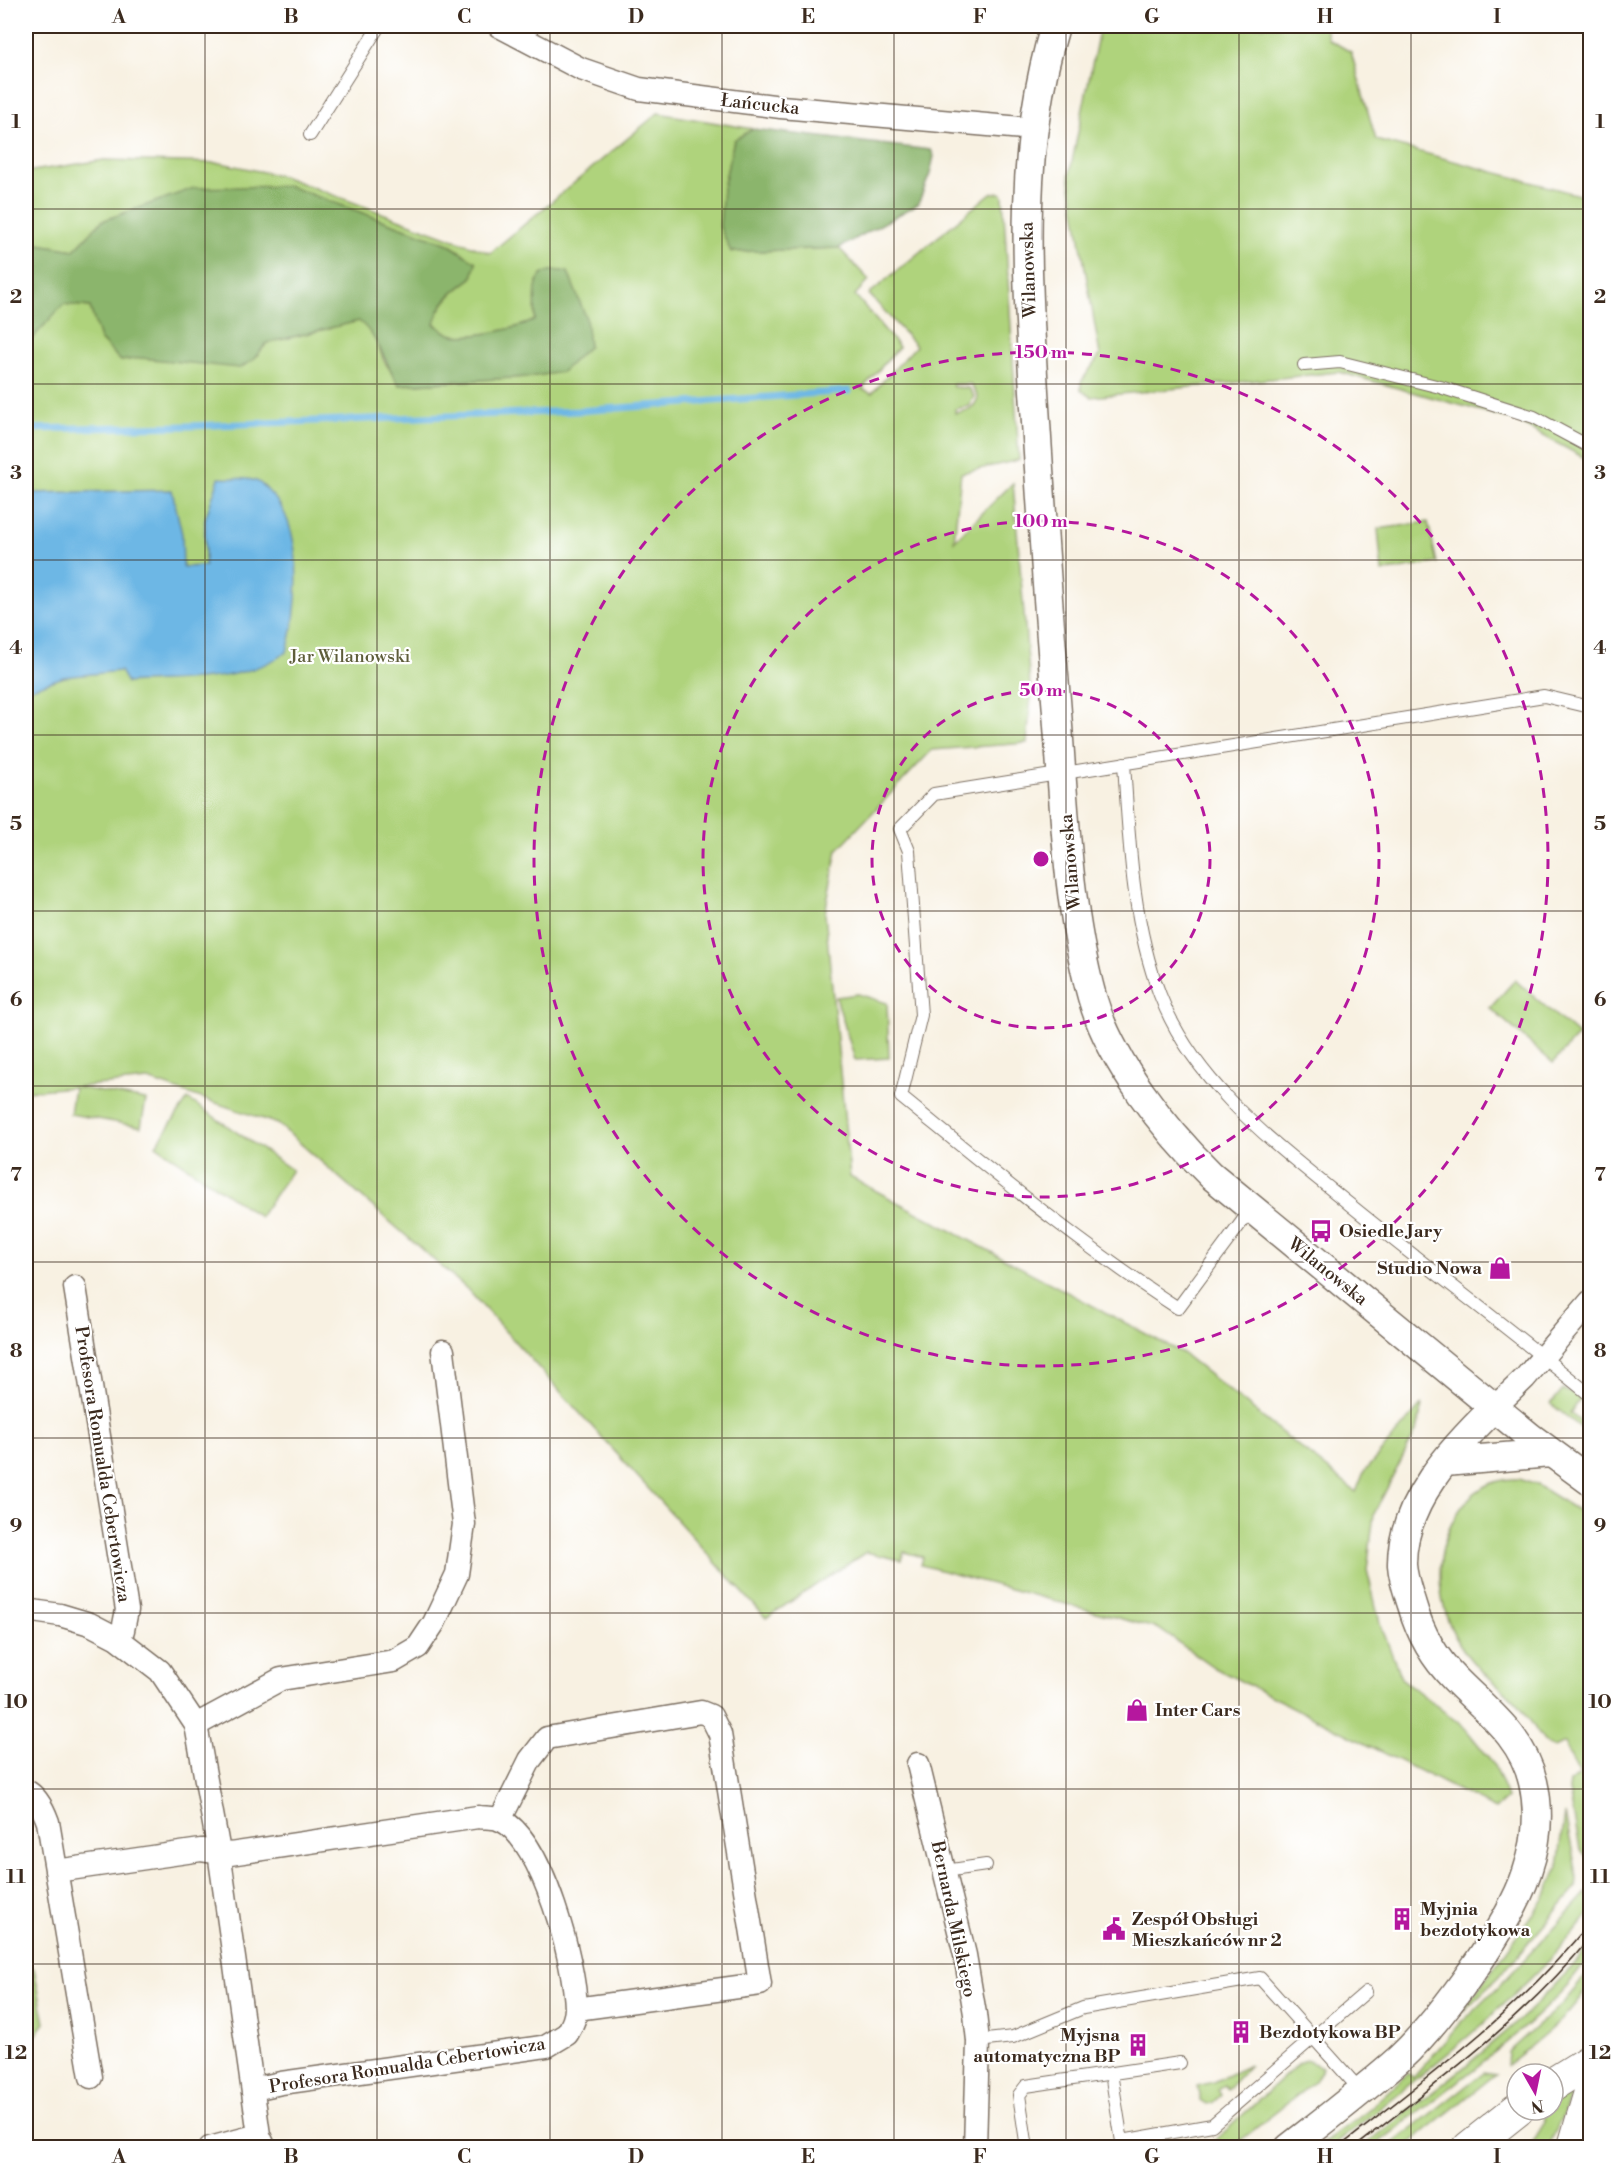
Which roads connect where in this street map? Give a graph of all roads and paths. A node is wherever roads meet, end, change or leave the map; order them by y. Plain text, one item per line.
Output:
1 (379, 26) edge
2 (499, 26) edge
3 (1055, 26) edge
4 (529, 33) edge
5 (1034, 129) junction
6 (310, 135) dead end
7 (1304, 365) dead end
8 (1590, 447) edge
9 (1590, 707) edge
10 (1124, 763) junction
11 (1062, 772) junction
12 (1252, 1208) junction
13 (75, 1287) dead end
14 (1590, 1302) edge
15 (443, 1351) dead end
16 (1544, 1357) junction
17 (1590, 1395) edge
18 (1494, 1408) junction
19 (1550, 1452) junction
20 (1445, 1462) junction
21 (1590, 1481) edge
22 (26, 1610) edge
23 (117, 1638) junction
24 (196, 1725) junction
25 (918, 1764) dead end
26 (26, 1791) edge
27 (500, 1820) junction
28 (219, 1852) junction
29 (986, 1865) dead end
30 (56, 1870) junction
31 (945, 1871) junction
32 (1366, 1992) dead end
33 (576, 2008) junction
34 (1314, 2039) junction
35 (978, 2041) junction
36 (1590, 2061) edge
37 (1180, 2063) dead end
38 (1111, 2073) junction
39 (92, 2077) dead end
40 (1565, 2077) edge
41 (254, 2089) junction
42 (1361, 2091) junction
43 (1590, 2094) edge
44 (1505, 2120) edge
45 (262, 2141) edge
46 (1123, 2144) edge
47 (210, 2148) edge
48 (975, 2148) edge
49 (1027, 2148) edge
50 (1289, 2148) edge
51 (1469, 2148) edge
52 (1574, 2148) edge

1 - 6 lane
2 - 4 street, Łańcucka
3 - 5 street, Wilanowska
4 - 5 street, Łańcucka
5 - 11 street, Wilanowska
7 - 8 lane
9 - 10 lane
10 - 11 lane
10 - 16 lane
11 - 12 street, Wilanowska
11 - 12 lane
12 - 18 street, Wilanowska
13 - 23 street, Profesora Romualda Cebertowicza
14 - 16 street
15 - 24 street
16 - 17 lane
16 - 18 street
18 - 19 street, Wilanowska
18 - 20 street
19 - 20 street
19 - 21 street, Wilanowska
20 - 42 street
22 - 23 street, Profesora Romualda Cebertowicza
23 - 24 street, Profesora Romualda Cebertowicza
24 - 28 street, Profesora Romualda Cebertowicza
25 - 31 street, Bernarda Milskiego
26 - 30 street
27 - 28 street
27 - 33 street
27 - 33 street
28 - 30 street
28 - 41 street, Profesora Romualda Cebertowicza
29 - 31 lane
30 - 39 street
31 - 35 street, Bernarda Milskiego
32 - 34 lane
33 - 41 street, Profesora Romualda Cebertowicza
34 - 35 lane
34 - 42 lane
34 - 46 lane
35 - 48 street, Bernarda Milskiego
36 - 40 main road
37 - 38 lane
38 - 46 lane
38 - 49 lane
41 - 45 street, Profesora Romualda Cebertowicza
42 - 50 street
43 - 52 main road
44 - 51 main road
45 - 47 street

